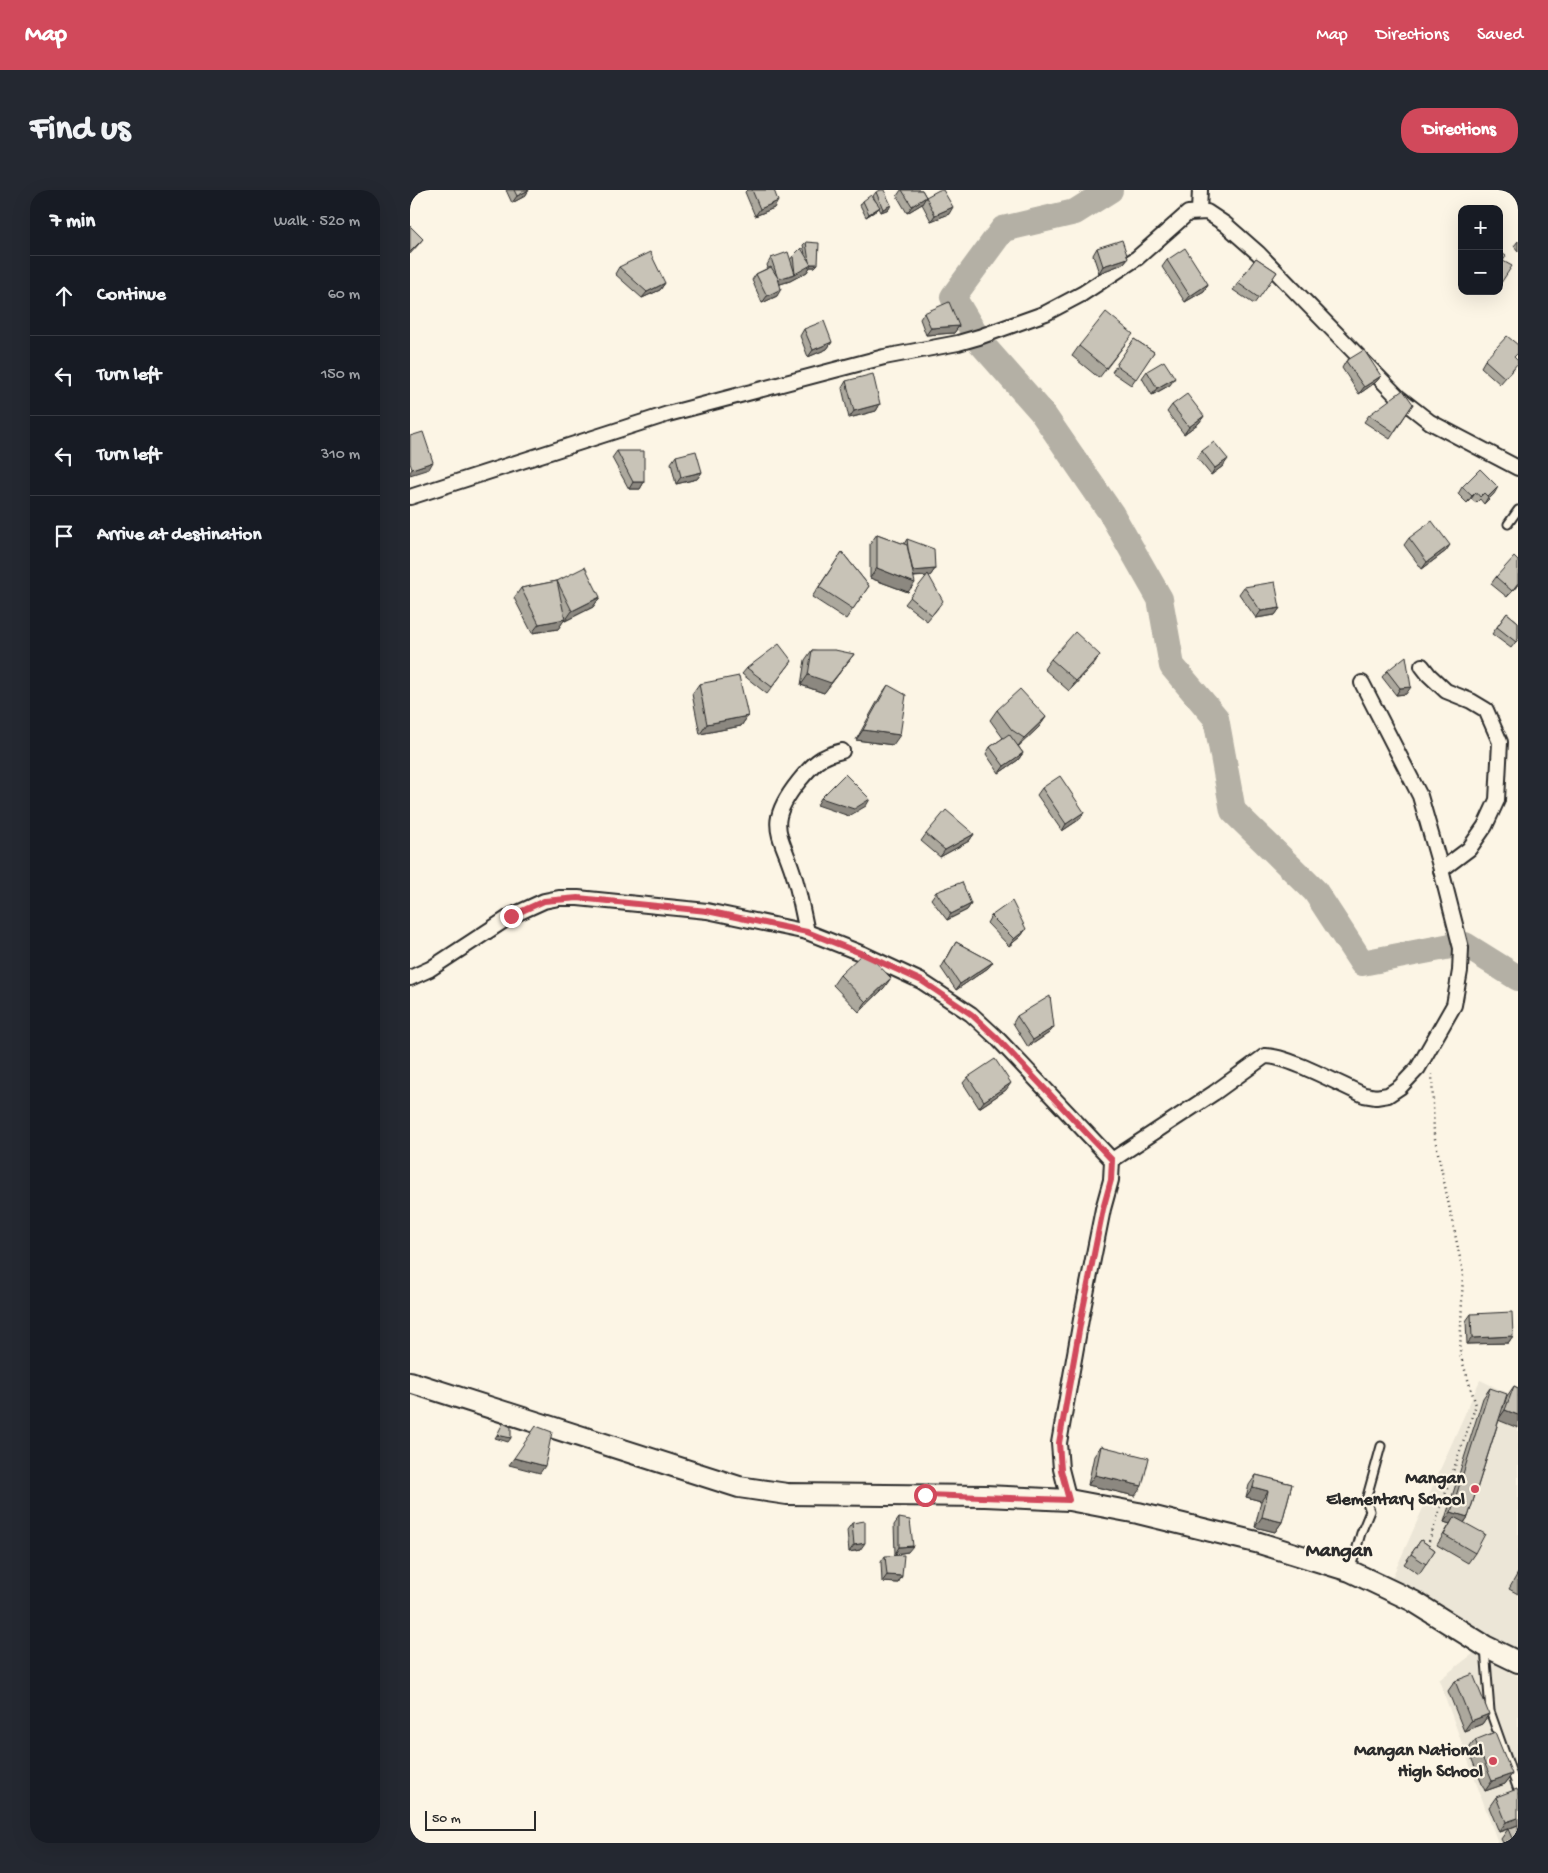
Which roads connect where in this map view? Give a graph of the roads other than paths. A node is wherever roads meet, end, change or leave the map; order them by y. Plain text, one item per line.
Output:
1 (1200, 190) edge
2 (1199, 211) junction
3 (1518, 468) edge
4 (410, 497) edge
5 (1518, 510) edge
6 (1508, 524) dead end
7 (1422, 666) dead end
8 (1362, 683) dead end
9 (842, 751) dead end
10 (1441, 870) junction
11 (807, 932) junction
12 (410, 978) edge
13 (1112, 1160) junction
14 (410, 1382) edge
15 (1381, 1446) dead end
16 (1069, 1500) junction
17 (1350, 1571) junction
18 (1485, 1646) junction
19 (1518, 1662) edge
20 (1518, 1790) edge

1 - 2 street
2 - 3 street
2 - 4 street
5 - 6 lane
7 - 10 street
8 - 10 street
9 - 11 street
10 - 13 street
11 - 12 street
11 - 13 street
13 - 16 street
14 - 16 street
15 - 17 lane
16 - 17 street
17 - 18 street
18 - 19 street
18 - 20 lane

